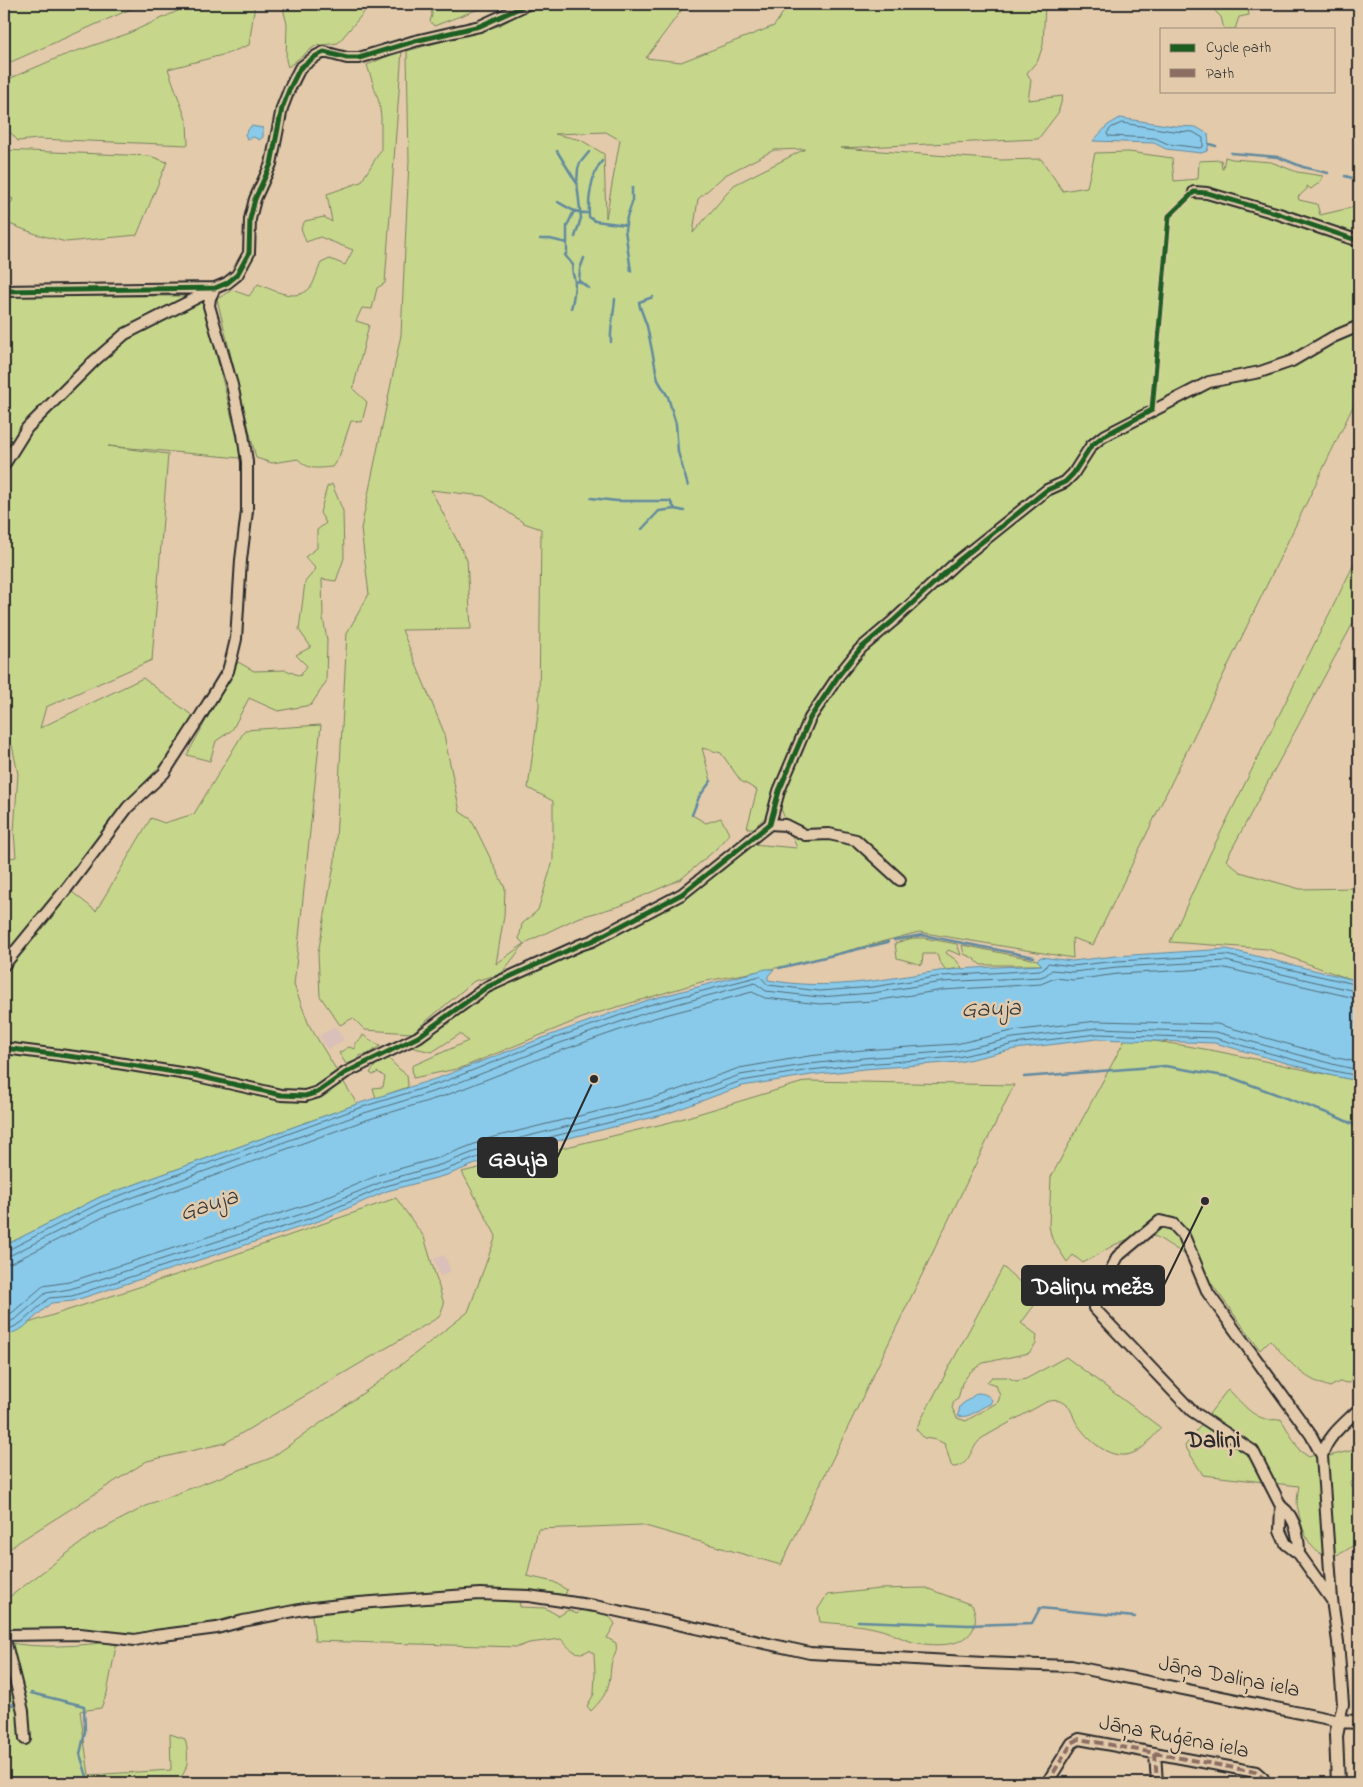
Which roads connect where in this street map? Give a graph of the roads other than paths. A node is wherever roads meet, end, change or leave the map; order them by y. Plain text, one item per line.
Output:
1 (528, 4) edge
2 (1194, 192) dead end
3 (1359, 241) edge
4 (215, 288) junction
5 (4, 291) edge
6 (1359, 326) edge
7 (4, 465) edge
8 (774, 808) junction
9 (770, 824) junction
10 (784, 825) junction
11 (900, 880) dead end
12 (4, 965) edge
13 (4, 1048) edge
14 (1359, 1409) edge
15 (1322, 1456) junction
16 (1281, 1506) junction
17 (1298, 1554) junction
18 (1332, 1600) junction
19 (4, 1636) edge
20 (1339, 1721) junction
21 (1359, 1722) edge
22 (26, 1739) dead end
23 (1155, 1753) junction
24 (1047, 1783) edge
25 (1157, 1783) edge
26 (1265, 1783) edge
27 (1338, 1783) edge

1 - 4 street
2 - 3 street
4 - 5 street
4 - 7 street
4 - 12 street
6 - 8 street
8 - 9 street
8 - 10 street
9 - 10 street
9 - 13 street
10 - 11 street
14 - 15 street
15 - 16 street
15 - 18 street
16 - 17 street
16 - 17 street
17 - 18 street
18 - 20 street
19 - 20 street, Jāņa Daliņa iela
19 - 22 street
20 - 21 street, Jāņa Daliņa iela
20 - 27 street
23 - 24 street, Jāņa Ruģēna iela
23 - 25 street
23 - 26 street, Jāņa Ruģēna iela

